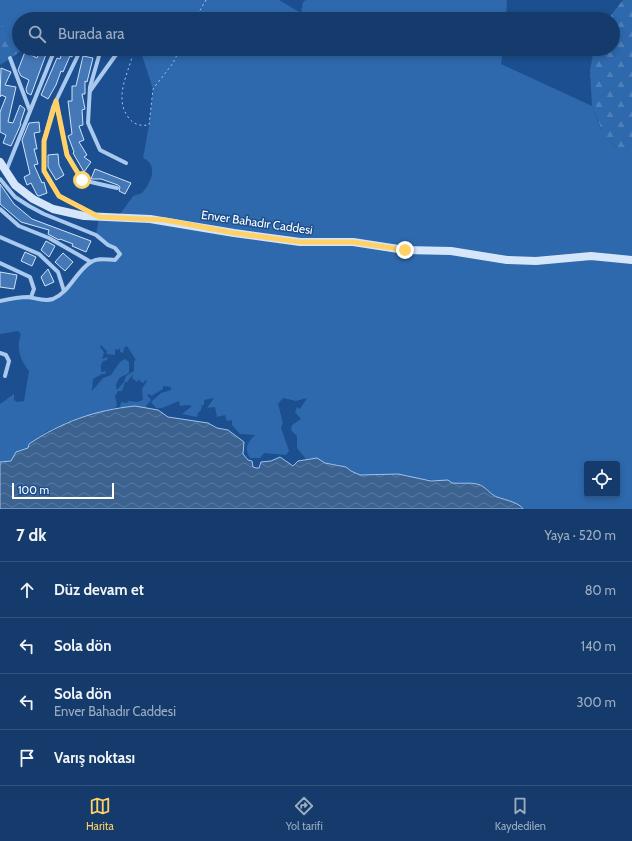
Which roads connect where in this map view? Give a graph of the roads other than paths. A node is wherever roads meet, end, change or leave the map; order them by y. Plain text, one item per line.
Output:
1 (52, 56) edge
2 (78, 56) edge
3 (99, 56) edge
4 (115, 56) edge
5 (10, 58) dead end
6 (90, 91) junction
7 (56, 101) junction
8 (30, 111) junction
9 (126, 163) dead end
10 (2, 166) edge
11 (0, 179) edge
12 (117, 188) dead end
13 (0, 209) edge
14 (99, 217) junction
15 (0, 237) edge
16 (632, 260) edge
17 (91, 262) junction
18 (0, 263) edge
19 (64, 290) junction
20 (31, 298) junction
21 (0, 301) edge
22 (0, 353) edge
23 (5, 376) dead end

1 - 8 street
2 - 7 street
3 - 6 street
4 - 6 street
5 - 8 street
6 - 9 street
7 - 12 street
7 - 14 street
8 - 10 street
10 - 14 main road, Enver Bahadır Caddesi
11 - 17 street
13 - 17 street
14 - 16 main road, Enver Bahadır Caddesi
15 - 19 street
17 - 19 street
18 - 20 street
19 - 20 street
20 - 21 street
22 - 23 street

